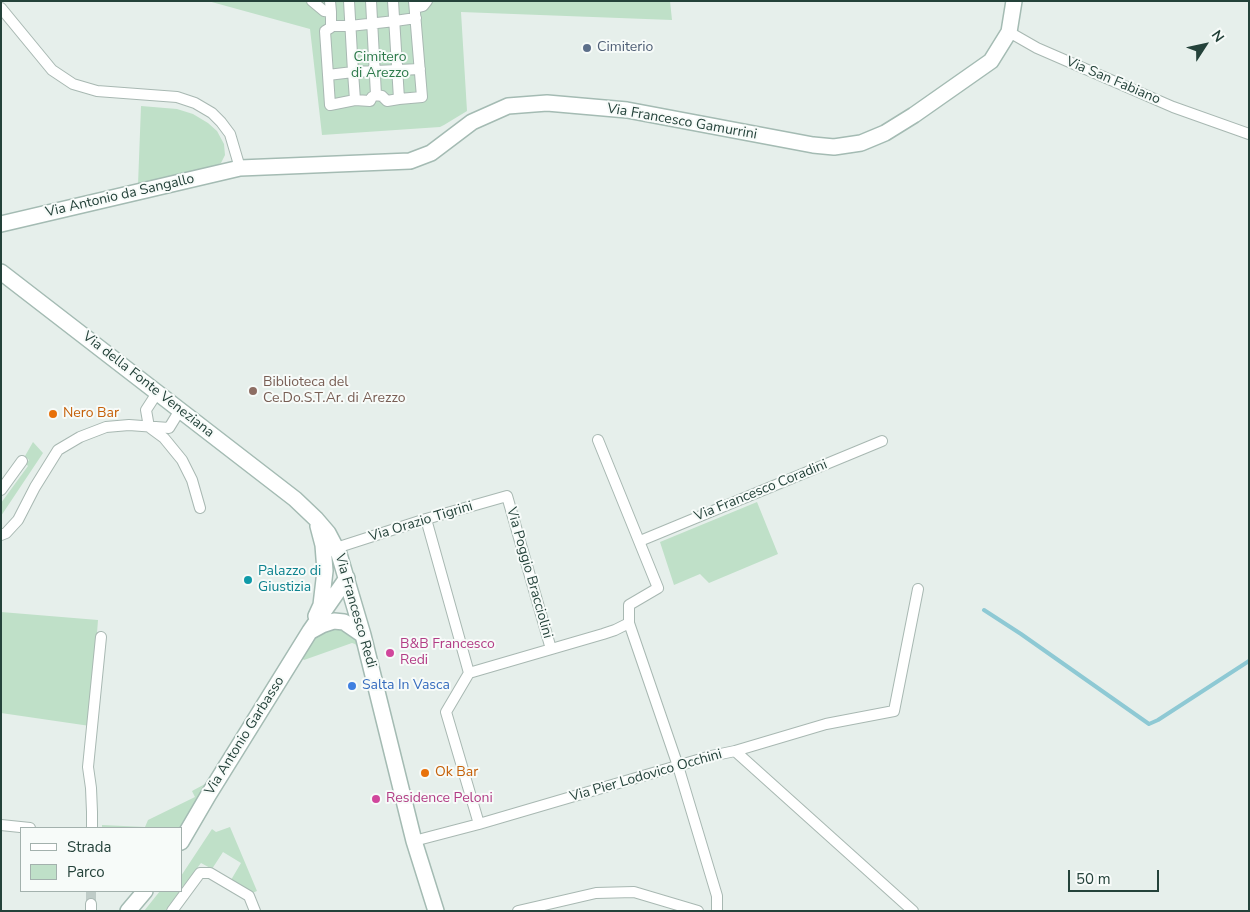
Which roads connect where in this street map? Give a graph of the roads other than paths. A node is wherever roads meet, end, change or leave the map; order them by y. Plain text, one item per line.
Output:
1 (312, 1) edge
2 (330, 1) edge
3 (349, 1) edge
4 (370, 1) edge
5 (393, 1) edge
6 (427, 1) edge
7 (1014, 1) edge
8 (1, 8) edge
9 (415, 9) edge
10 (331, 12) junction
11 (394, 21) junction
12 (372, 23) junction
13 (331, 26) junction
14 (350, 26) junction
15 (1009, 32) junction
16 (420, 69) junction
17 (397, 70) junction
18 (353, 72) junction
19 (375, 72) junction
20 (328, 75) junction
21 (376, 95) junction
22 (399, 99) junction
23 (355, 100) junction
24 (1249, 134) edge
25 (240, 168) junction
26 (1, 224) edge
27 (1, 272) edge
28 (157, 393) junction
29 (180, 410) junction
30 (149, 427) junction
31 (598, 440) dead end
32 (882, 441) dead end
33 (22, 461) dead end
34 (1, 490) edge
35 (507, 496) joint
36 (295, 499) joint
37 (200, 508) dead end
38 (316, 519) junction
39 (426, 519) junction
40 (1, 535) edge
41 (640, 541) junction
42 (336, 548) junction
43 (347, 578) junction
44 (918, 590) dead end
45 (629, 623) junction
46 (310, 631) junction
47 (363, 635) junction
48 (101, 637) dead end
49 (551, 649) junction
50 (469, 673) junction
51 (735, 751) junction
52 (678, 766) junction
53 (479, 824) junction
54 (1, 825) edge
55 (20, 827) edge
56 (92, 827) edge
57 (182, 840) edge
58 (414, 841) junction
59 (145, 892) edge
60 (128, 911) edge
61 (172, 911) edge
62 (255, 911) edge
63 (436, 911) edge
64 (518, 911) edge
65 (698, 911) edge
66 (710, 911) edge
67 (717, 911) edge
68 (913, 911) edge

1 - 10 street
2 - 10 street
3 - 14 street
4 - 12 street
5 - 11 street
6 - 9 street
7 - 15 street
8 - 25 street
9 - 11 street
9 - 16 street
10 - 13 street
11 - 12 street
11 - 17 street
12 - 14 street
12 - 19 street
13 - 14 street
13 - 20 street
14 - 18 street
15 - 24 street, Via San Fabiano
15 - 25 street, Via Francesco Gamurrini
16 - 17 street
16 - 22 street
17 - 19 street
17 - 22 street
18 - 19 street
18 - 20 street
18 - 23 street
19 - 21 street
20 - 23 street
21 - 22 street
21 - 23 street
25 - 26 street, Via Antonio da Sangallo
27 - 28 street, Via della Fonte Veneziana
28 - 29 street, Via della Fonte Veneziana
28 - 30 street
29 - 30 street
29 - 36 street, Via della Fonte Veneziana
30 - 37 street
30 - 40 street
31 - 41 street
32 - 41 street, Via Francesco Coradini
33 - 34 street
35 - 39 street, Via Orazio Tigrini
35 - 49 street, Via Poggio Bracciolini
36 - 38 street, Via Francesco Redi
38 - 42 street, Via Francesco Redi
38 - 46 street, Via Antonio Garbasso
39 - 42 street, Via Orazio Tigrini
39 - 50 street
41 - 45 street
42 - 43 street, Via Francesco Redi
43 - 46 street, Via Antonio Garbasso
43 - 47 street, Via Francesco Redi
44 - 51 street
45 - 49 street
45 - 52 street
46 - 47 street
46 - 57 street, Via Antonio Garbasso
47 - 58 street, Via Francesco Redi
48 - 56 street
49 - 50 street
50 - 53 street
51 - 52 street, Via Pier Lodovico Occhini
51 - 68 street, Via Pier Lodovico Occhini
52 - 53 street, Via Pier Lodovico Occhini
52 - 67 street
53 - 58 street, Via Pier Lodovico Occhini
54 - 55 street
58 - 63 street, Via Francesco Redi
59 - 60 street
61 - 62 street
64 - 65 street
66 - 67 street

